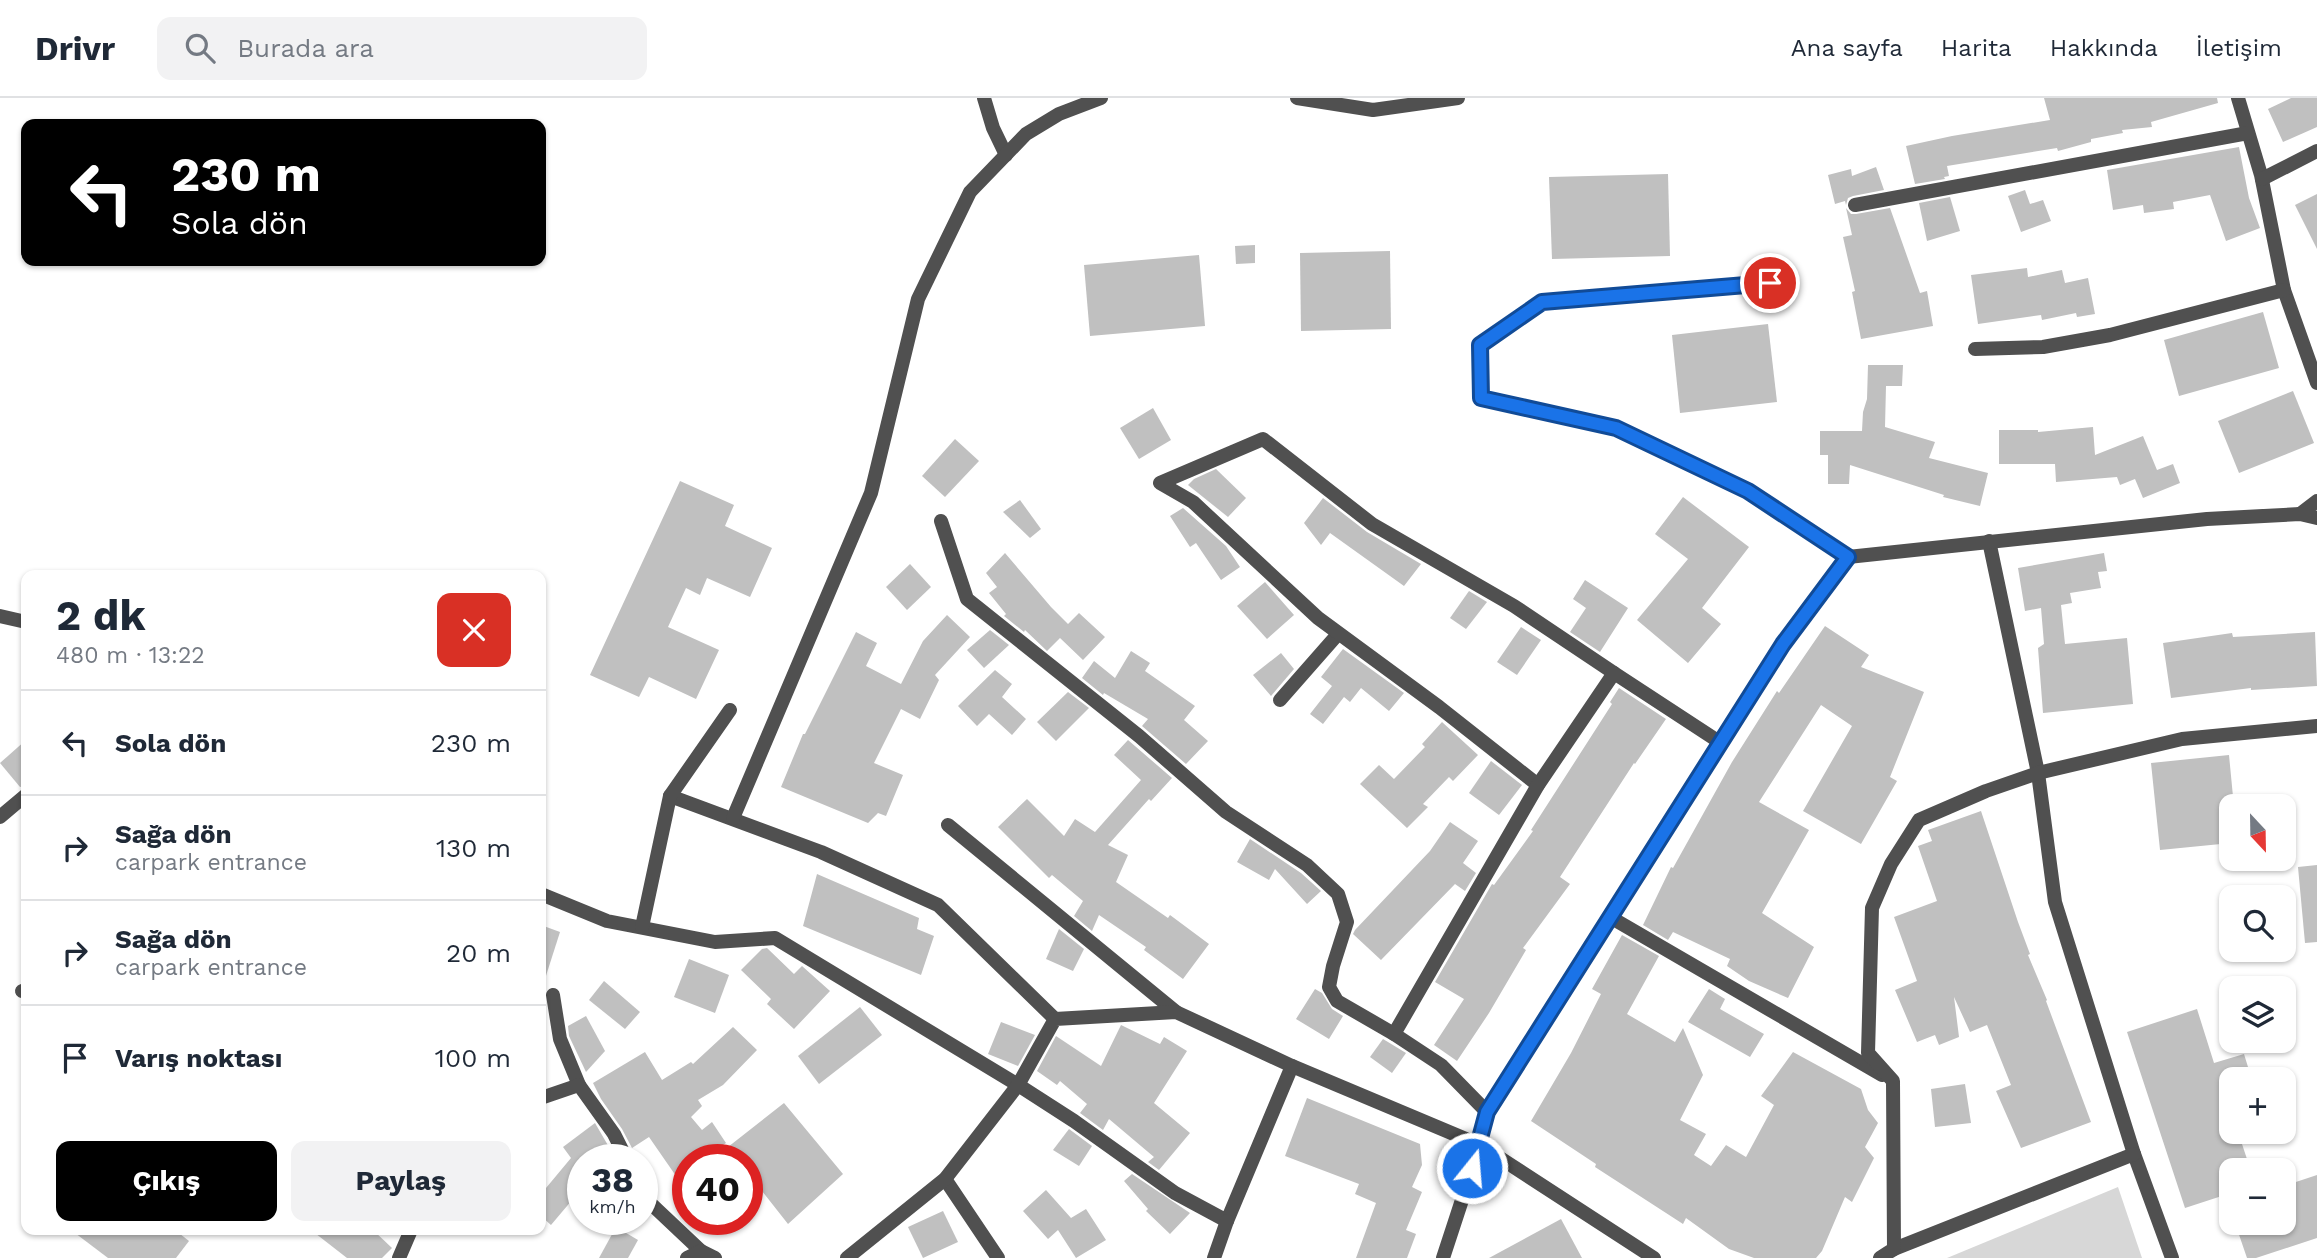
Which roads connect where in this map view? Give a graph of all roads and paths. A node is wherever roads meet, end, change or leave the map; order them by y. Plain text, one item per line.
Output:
1 (984, 98) edge
2 (1101, 98) edge
3 (1297, 98) edge
4 (1458, 98) edge
5 (2238, 98) edge
6 (1430, 100) edge
7 (2248, 133) junction
8 (2317, 151) edge
9 (1006, 155) junction
10 (2262, 178) junction
11 (1856, 205) dead end
12 (1770, 283) dead end
13 (2284, 290) junction
14 (1975, 349) dead end
15 (2317, 383) edge
16 (1481, 398) joint
17 (2317, 504) edge
18 (2300, 514) junction
19 (2317, 518) edge
20 (941, 522) dead end
21 (1989, 541) junction
22 (1848, 557) junction
23 (0, 616) edge
24 (21, 621) edge
25 (1338, 634) junction
26 (1614, 673) junction
27 (1280, 700) dead end
28 (730, 710) dead end
29 (2317, 726) edge
30 (1721, 743) junction
31 (2038, 774) junction
32 (1538, 785) junction
33 (670, 796) junction
34 (21, 799) edge
35 (0, 817) edge
36 (733, 818) junction
37 (948, 825) dead end
38 (546, 896) edge
39 (1610, 917) junction
40 (642, 928) junction
41 (553, 995) dead end
42 (1176, 1012) junction
43 (1055, 1019) junction
44 (1394, 1034) junction
45 (1292, 1066) junction
46 (1893, 1081) junction
47 (579, 1085) junction
48 (1018, 1085) junction
49 (546, 1096) edge
50 (1487, 1112) junction
51 (619, 1144) edge
52 (1480, 1145) junction
53 (2134, 1154) junction
54 (945, 1179) junction
55 (658, 1210) edge
56 (1227, 1221) junction
57 (409, 1235) edge
58 (1894, 1249) junction
59 (701, 1251) junction
60 (399, 1258) edge
61 (687, 1258) edge
62 (715, 1258) edge
63 (847, 1258) edge
64 (998, 1258) edge
65 (1213, 1258) edge
66 (1443, 1258) edge
67 (1654, 1258) edge
68 (1880, 1258) edge
69 (2172, 1258) edge

1 - 9 street
2 - 9 street
3 - 6 street
4 - 6 street
5 - 7 street
7 - 10 street
7 - 11 street
8 - 10 street
9 - 36 street
10 - 13 street
12 - 16 lane
13 - 14 street
13 - 15 street
16 - 22 street
17 - 18 street
18 - 19 street
18 - 21 street
20 - 44 street
21 - 22 street
21 - 31 street
22 - 30 street
23 - 24 street
25 - 26 street
25 - 27 street
25 - 32 street
26 - 30 street
26 - 32 street
28 - 33 street
29 - 31 street
30 - 39 street
31 - 46 street
31 - 53 street
32 - 44 street
33 - 36 street
33 - 40 street
34 - 35 street
36 - 43 street
37 - 42 street
38 - 40 street
39 - 46 street
39 - 50 street
40 - 48 street
41 - 47 street
42 - 43 street
42 - 45 street
43 - 48 street
44 - 50 street
45 - 52 street
45 - 56 street
46 - 58 street
47 - 49 street
47 - 51 street
48 - 54 street
48 - 56 street
50 - 52 street
52 - 66 street
52 - 67 street
53 - 58 street
53 - 69 street
54 - 63 street
54 - 64 street
55 - 59 street
56 - 65 street
57 - 60 street
58 - 68 street
59 - 61 street
59 - 62 street

